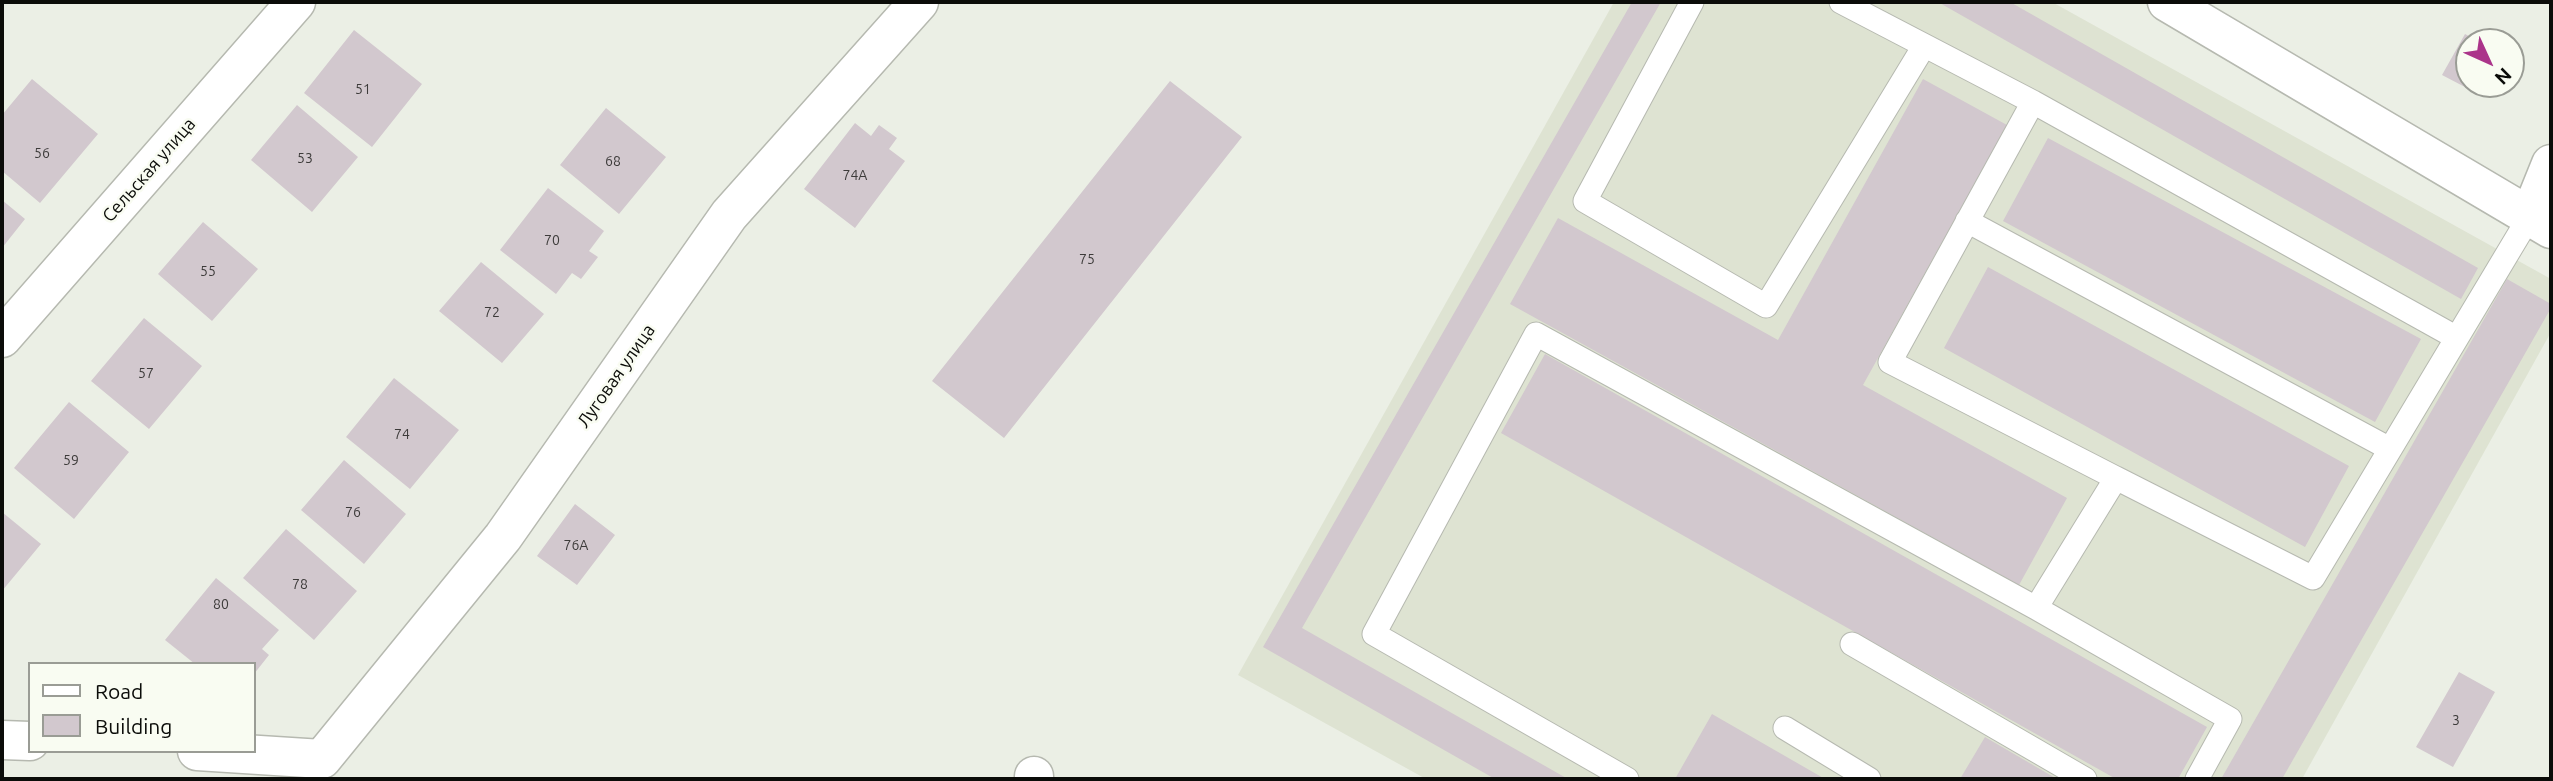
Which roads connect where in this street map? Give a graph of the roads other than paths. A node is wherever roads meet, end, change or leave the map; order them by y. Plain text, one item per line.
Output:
1 (296, 2) edge
2 (919, 2) edge
3 (1692, 2) edge
4 (1841, 2) edge
5 (2167, 2) edge
6 (1924, 46) dead end
7 (2032, 102) junction
8 (2551, 164) edge
9 (1967, 221) junction
10 (2541, 223) edge
11 (2, 338) edge
12 (2457, 338) junction
13 (2390, 449) junction
14 (2116, 478) junction
15 (2036, 608) junction
16 (1852, 645) dead end
17 (1785, 728) dead end
18 (2, 740) edge
19 (28, 741) edge
20 (228, 753) edge
21 (1627, 779) edge
22 (1869, 779) edge
23 (2085, 779) edge
24 (2197, 779) edge

1 - 11 street, Сельская улица
2 - 20 street, Луговая улица
3 - 6 lane
4 - 7 lane
5 - 10 street
7 - 9 lane
7 - 12 lane
8 - 10 street
9 - 13 lane
9 - 14 lane
10 - 12 lane
12 - 13 lane
13 - 14 lane
14 - 15 lane
15 - 21 lane
15 - 24 lane
16 - 23 lane
17 - 22 lane
18 - 19 street

